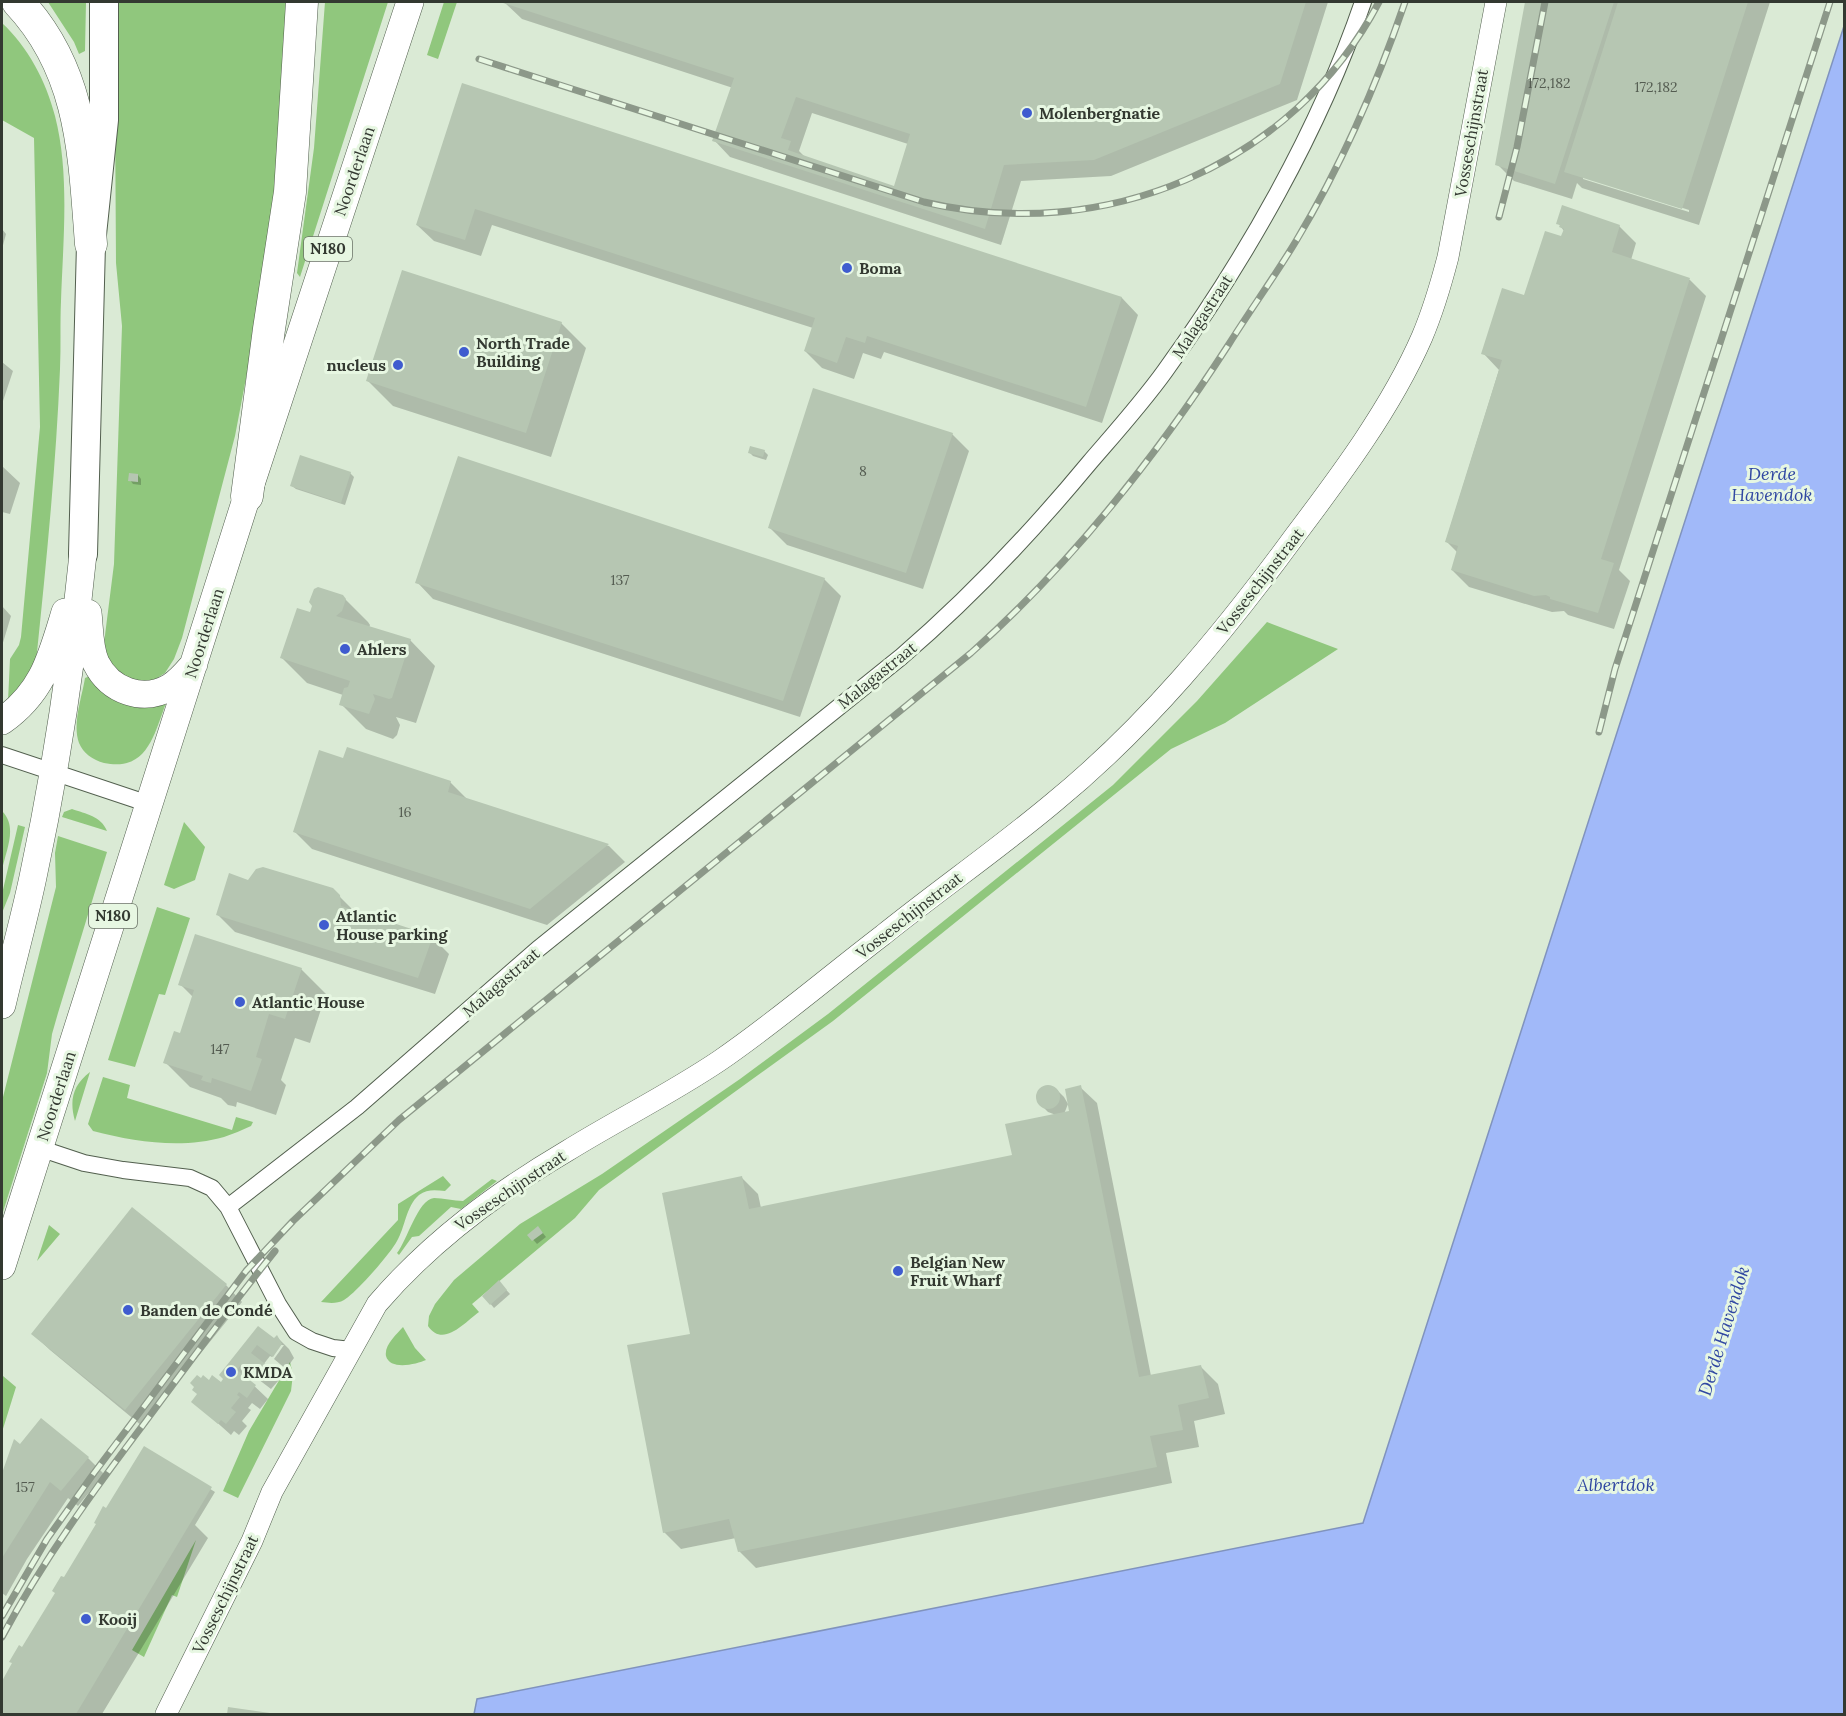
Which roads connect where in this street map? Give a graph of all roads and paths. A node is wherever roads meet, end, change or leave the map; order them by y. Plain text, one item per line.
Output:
1 (18, 2) edge
2 (104, 2) edge
3 (302, 2) edge
4 (410, 2) edge
5 (1363, 2) edge
6 (1496, 2) edge
7 (92, 244) junction
8 (247, 496) junction
9 (83, 554) junction
10 (195, 663) junction
11 (2, 721) edge
12 (2, 755) edge
13 (54, 771) junction
14 (149, 804) junction
15 (2, 1005) edge
16 (39, 1148) junction
17 (228, 1207) junction
18 (2, 1266) edge
19 (351, 1350) junction
20 (166, 1714) edge

1 - 7 highway
2 - 7 highway
3 - 8 highway
4 - 8 main road, Noorderlaan / N180
5 - 17 street, Malagastraat
6 - 19 street, Vosseschijnstraat
7 - 9 highway
8 - 10 main road, Noorderlaan / N180
9 - 10 main road
9 - 11 main road
9 - 13 main road
10 - 14 main road, Noorderlaan / N180
12 - 13 street
13 - 14 street
13 - 15 main road
14 - 16 main road, Noorderlaan / N180
16 - 17 street
16 - 18 main road, Noorderlaan / N180
17 - 19 street
19 - 20 street, Vosseschijnstraat

